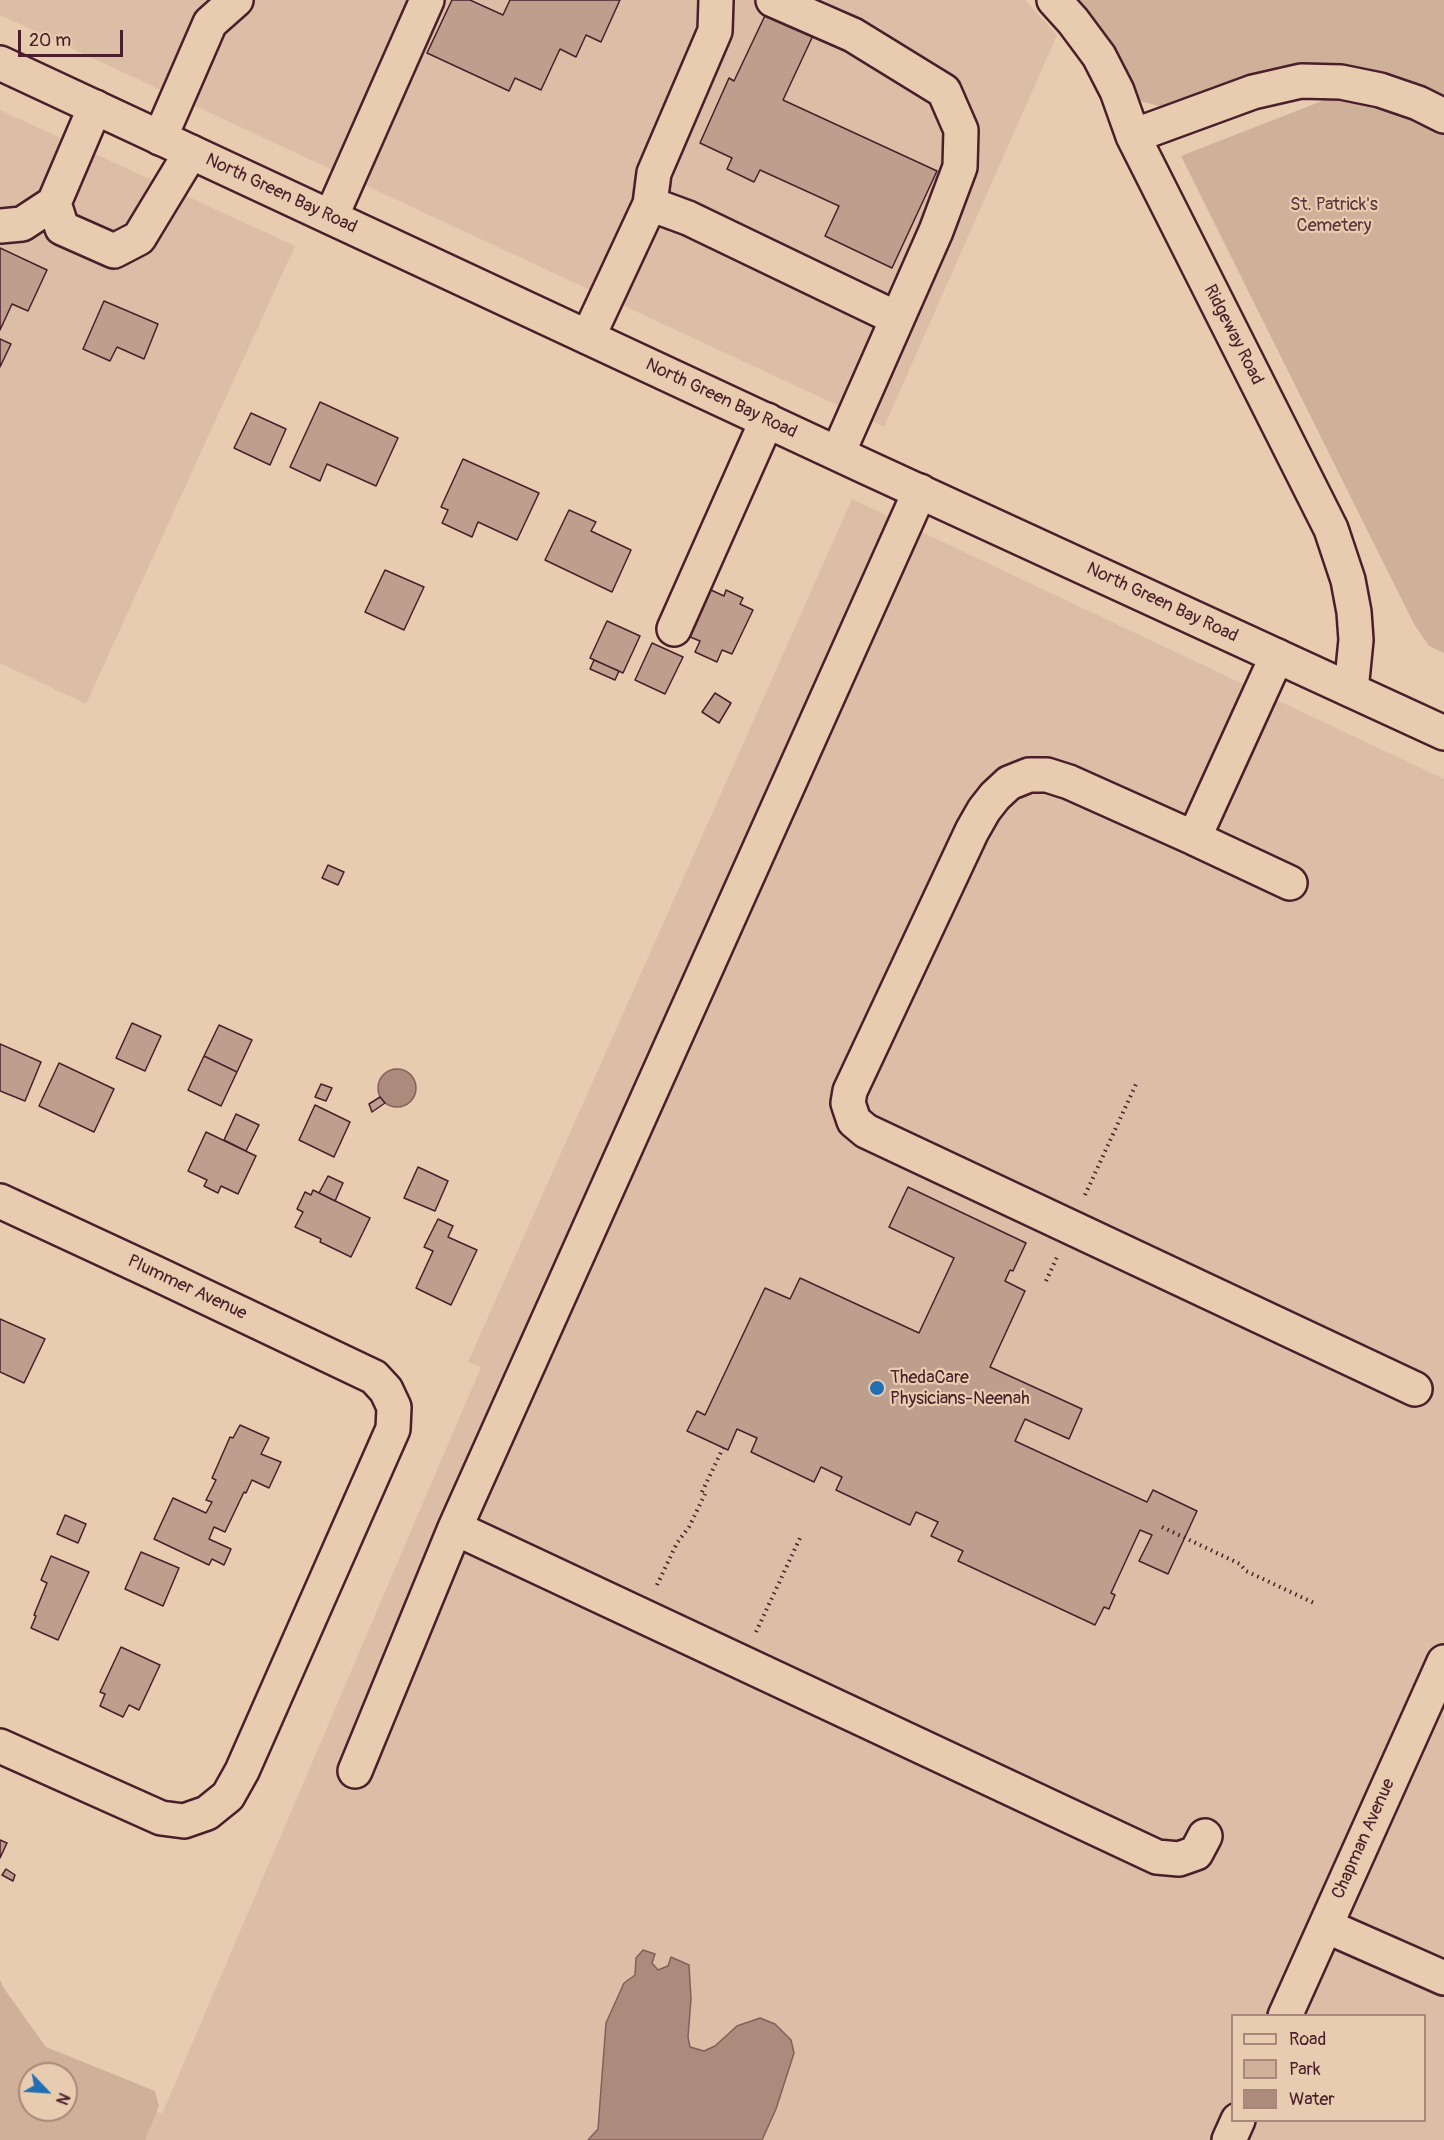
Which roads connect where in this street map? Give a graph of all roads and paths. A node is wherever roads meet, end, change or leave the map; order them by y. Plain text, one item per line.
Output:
1 (236, 0) edge
2 (427, 0) edge
3 (716, 0) edge
4 (773, 0) edge
5 (1054, 0) edge
6 (0, 63) edge
7 (95, 107) junction
8 (1444, 116) edge
9 (1133, 136) junction
10 (160, 138) junction
11 (191, 152) junction
12 (54, 202) junction
13 (650, 204) junction
14 (331, 217) junction
15 (0, 226) edge
16 (896, 318) junction
17 (588, 337) junction
18 (767, 420) junction
19 (838, 453) junction
20 (920, 491) junction
21 (674, 629) dead end
22 (1277, 656) junction
23 (1350, 690) junction
24 (1444, 733) edge
25 (1194, 838) junction
26 (1290, 884) dead end
27 (1137, 1082) dead end
28 (0, 1202) edge
29 (1070, 1228) junction
30 (1046, 1281) dead end
31 (1415, 1389) dead end
32 (723, 1448) dead end
33 (1162, 1527) dead end
34 (455, 1528) junction
35 (800, 1538) dead end
36 (1314, 1603) dead end
37 (643, 1616) junction
38 (742, 1662) junction
39 (1444, 1662) edge
40 (0, 1746) edge
41 (355, 1771) dead end
42 (1205, 1836) dead end
43 (1326, 1926) junction
44 (1444, 1978) edge
45 (1286, 2014) edge
46 (1238, 2122) edge
47 (1229, 2140) edge

1 - 10 street
2 - 14 street
3 - 13 street
4 - 16 street
5 - 9 street, Ridgeway Road
6 - 7 street, North Green Bay Road
7 - 10 street, North Green Bay Road
7 - 12 street
8 - 9 street
9 - 23 street, Ridgeway Road
10 - 11 street, North Green Bay Road
11 - 12 street
11 - 14 street, North Green Bay Road
12 - 15 street
13 - 16 street
13 - 17 street
14 - 17 street, North Green Bay Road
16 - 19 street
17 - 18 street, North Green Bay Road
18 - 19 street, North Green Bay Road
18 - 21 street
19 - 20 street, North Green Bay Road
20 - 22 street, North Green Bay Road
20 - 34 street
22 - 23 street, North Green Bay Road
22 - 25 street
23 - 24 street, North Green Bay Road
25 - 26 street
25 - 29 street
27 - 29 path
28 - 40 street, Plummer Avenue
29 - 30 path
29 - 31 street
32 - 37 path
33 - 36 path
34 - 37 street
34 - 41 street
35 - 38 path
37 - 38 street
38 - 42 street
39 - 43 street, Chapman Avenue
43 - 44 street
43 - 45 street, Chapman Avenue
46 - 47 street

